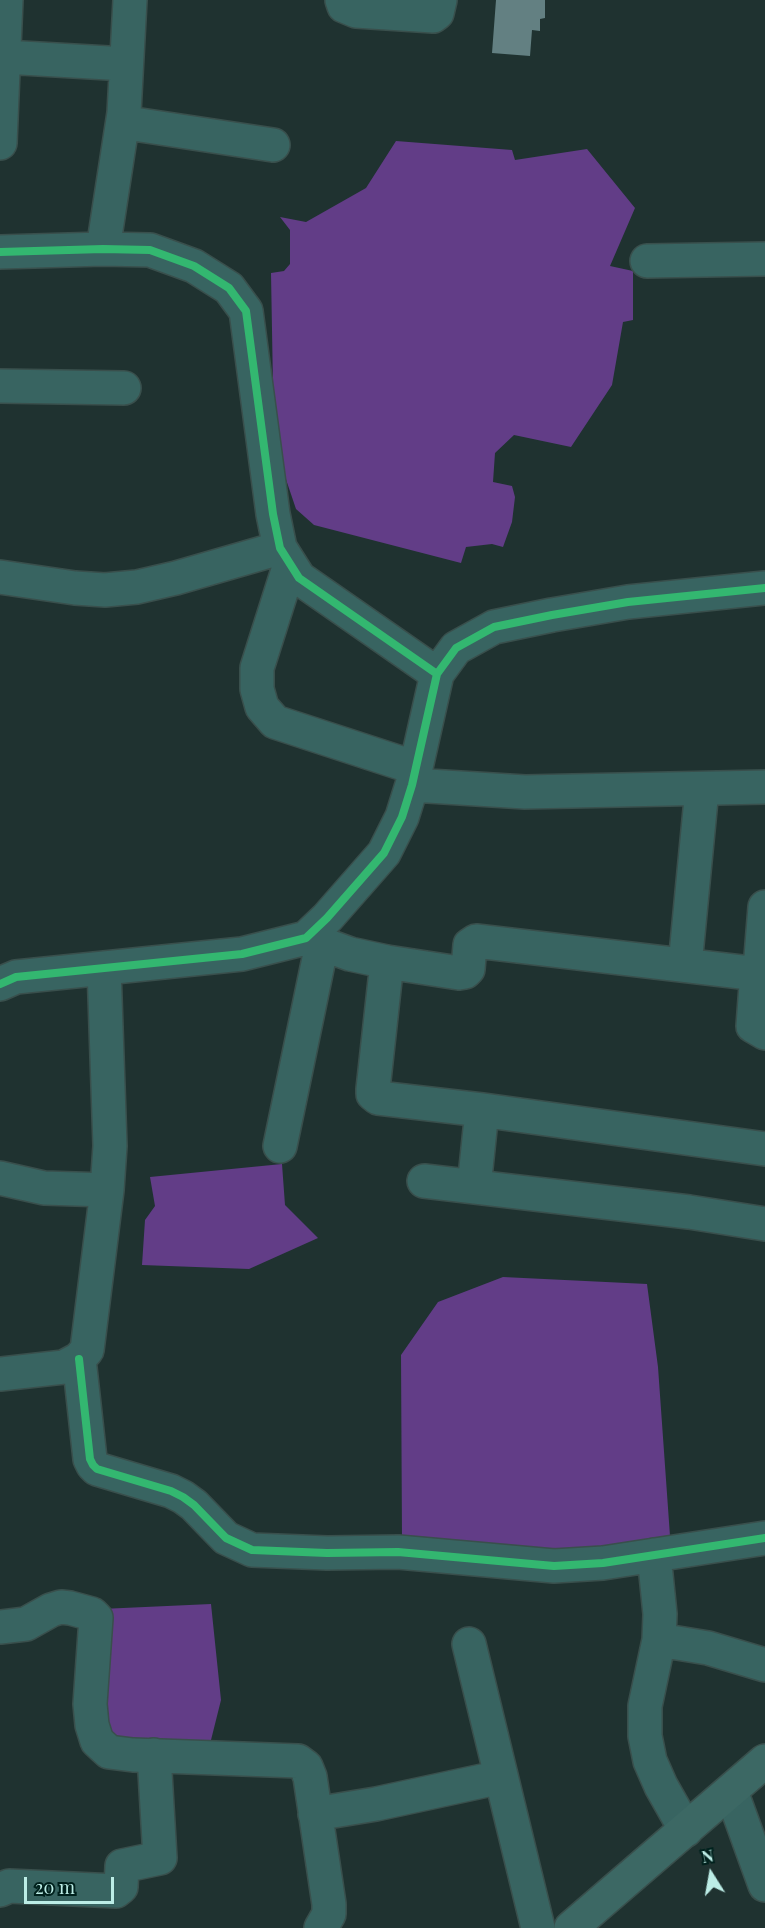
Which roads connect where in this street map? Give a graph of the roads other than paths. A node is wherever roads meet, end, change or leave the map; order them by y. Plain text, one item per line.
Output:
1 (6, 0) edge
2 (130, 0) edge
3 (342, 0) edge
4 (440, 0) edge
5 (4, 57) junction
6 (126, 64) junction
7 (124, 113) junction
8 (0, 143) edge
9 (273, 145) dead end
10 (103, 249) junction
11 (0, 252) edge
12 (765, 259) edge
13 (648, 261) dead end
14 (0, 386) edge
15 (124, 388) dead end
16 (285, 556) junction
17 (0, 577) edge
18 (765, 588) edge
19 (437, 674) junction
20 (414, 776) junction
21 (765, 788) edge
22 (702, 789) junction
23 (765, 907) edge
24 (314, 941) junction
25 (387, 962) junction
26 (685, 965) junction
27 (104, 968) junction
28 (757, 972) junction
29 (5, 979) edge
30 (765, 1033) edge
31 (482, 1110) junction
32 (280, 1146) dead end
33 (765, 1149) edge
34 (0, 1178) edge
35 (424, 1181) dead end
36 (474, 1187) junction
37 (107, 1190) junction
38 (765, 1224) edge
39 (80, 1359) junction
40 (0, 1374) edge
41 (765, 1538) edge
42 (654, 1556) junction
43 (0, 1627) edge
44 (659, 1640) junction
45 (469, 1644) dead end
46 (765, 1665) edge
47 (154, 1755) junction
48 (765, 1761) edge
49 (501, 1777) junction
50 (731, 1791) junction
51 (315, 1814) junction
52 (686, 1830) junction
53 (765, 1885) edge
54 (0, 1890) edge
55 (321, 1928) edge
56 (538, 1928) edge
57 (571, 1928) edge

1 - 5 street
2 - 6 street
3 - 4 street
5 - 6 street
5 - 8 street
6 - 7 street
7 - 9 street
7 - 10 street
10 - 11 street
10 - 16 street
12 - 13 street
14 - 15 street
16 - 17 street
16 - 19 street
16 - 20 street
18 - 19 street
19 - 20 street
20 - 22 street
20 - 24 street
21 - 22 street
22 - 26 street
23 - 28 street
24 - 25 street
24 - 27 street
24 - 32 street
25 - 26 street
25 - 31 street
26 - 28 street
27 - 29 street
27 - 37 street
28 - 30 street
31 - 33 street
31 - 36 street
34 - 37 street
35 - 36 street
36 - 38 street
37 - 39 street
39 - 40 street
39 - 42 street
41 - 42 street
42 - 44 street
43 - 47 street
44 - 46 street
44 - 52 street
45 - 49 street
47 - 51 street
47 - 54 street
48 - 50 main road
49 - 51 street
49 - 56 street
50 - 52 main road
50 - 53 street
51 - 55 street
52 - 57 main road

